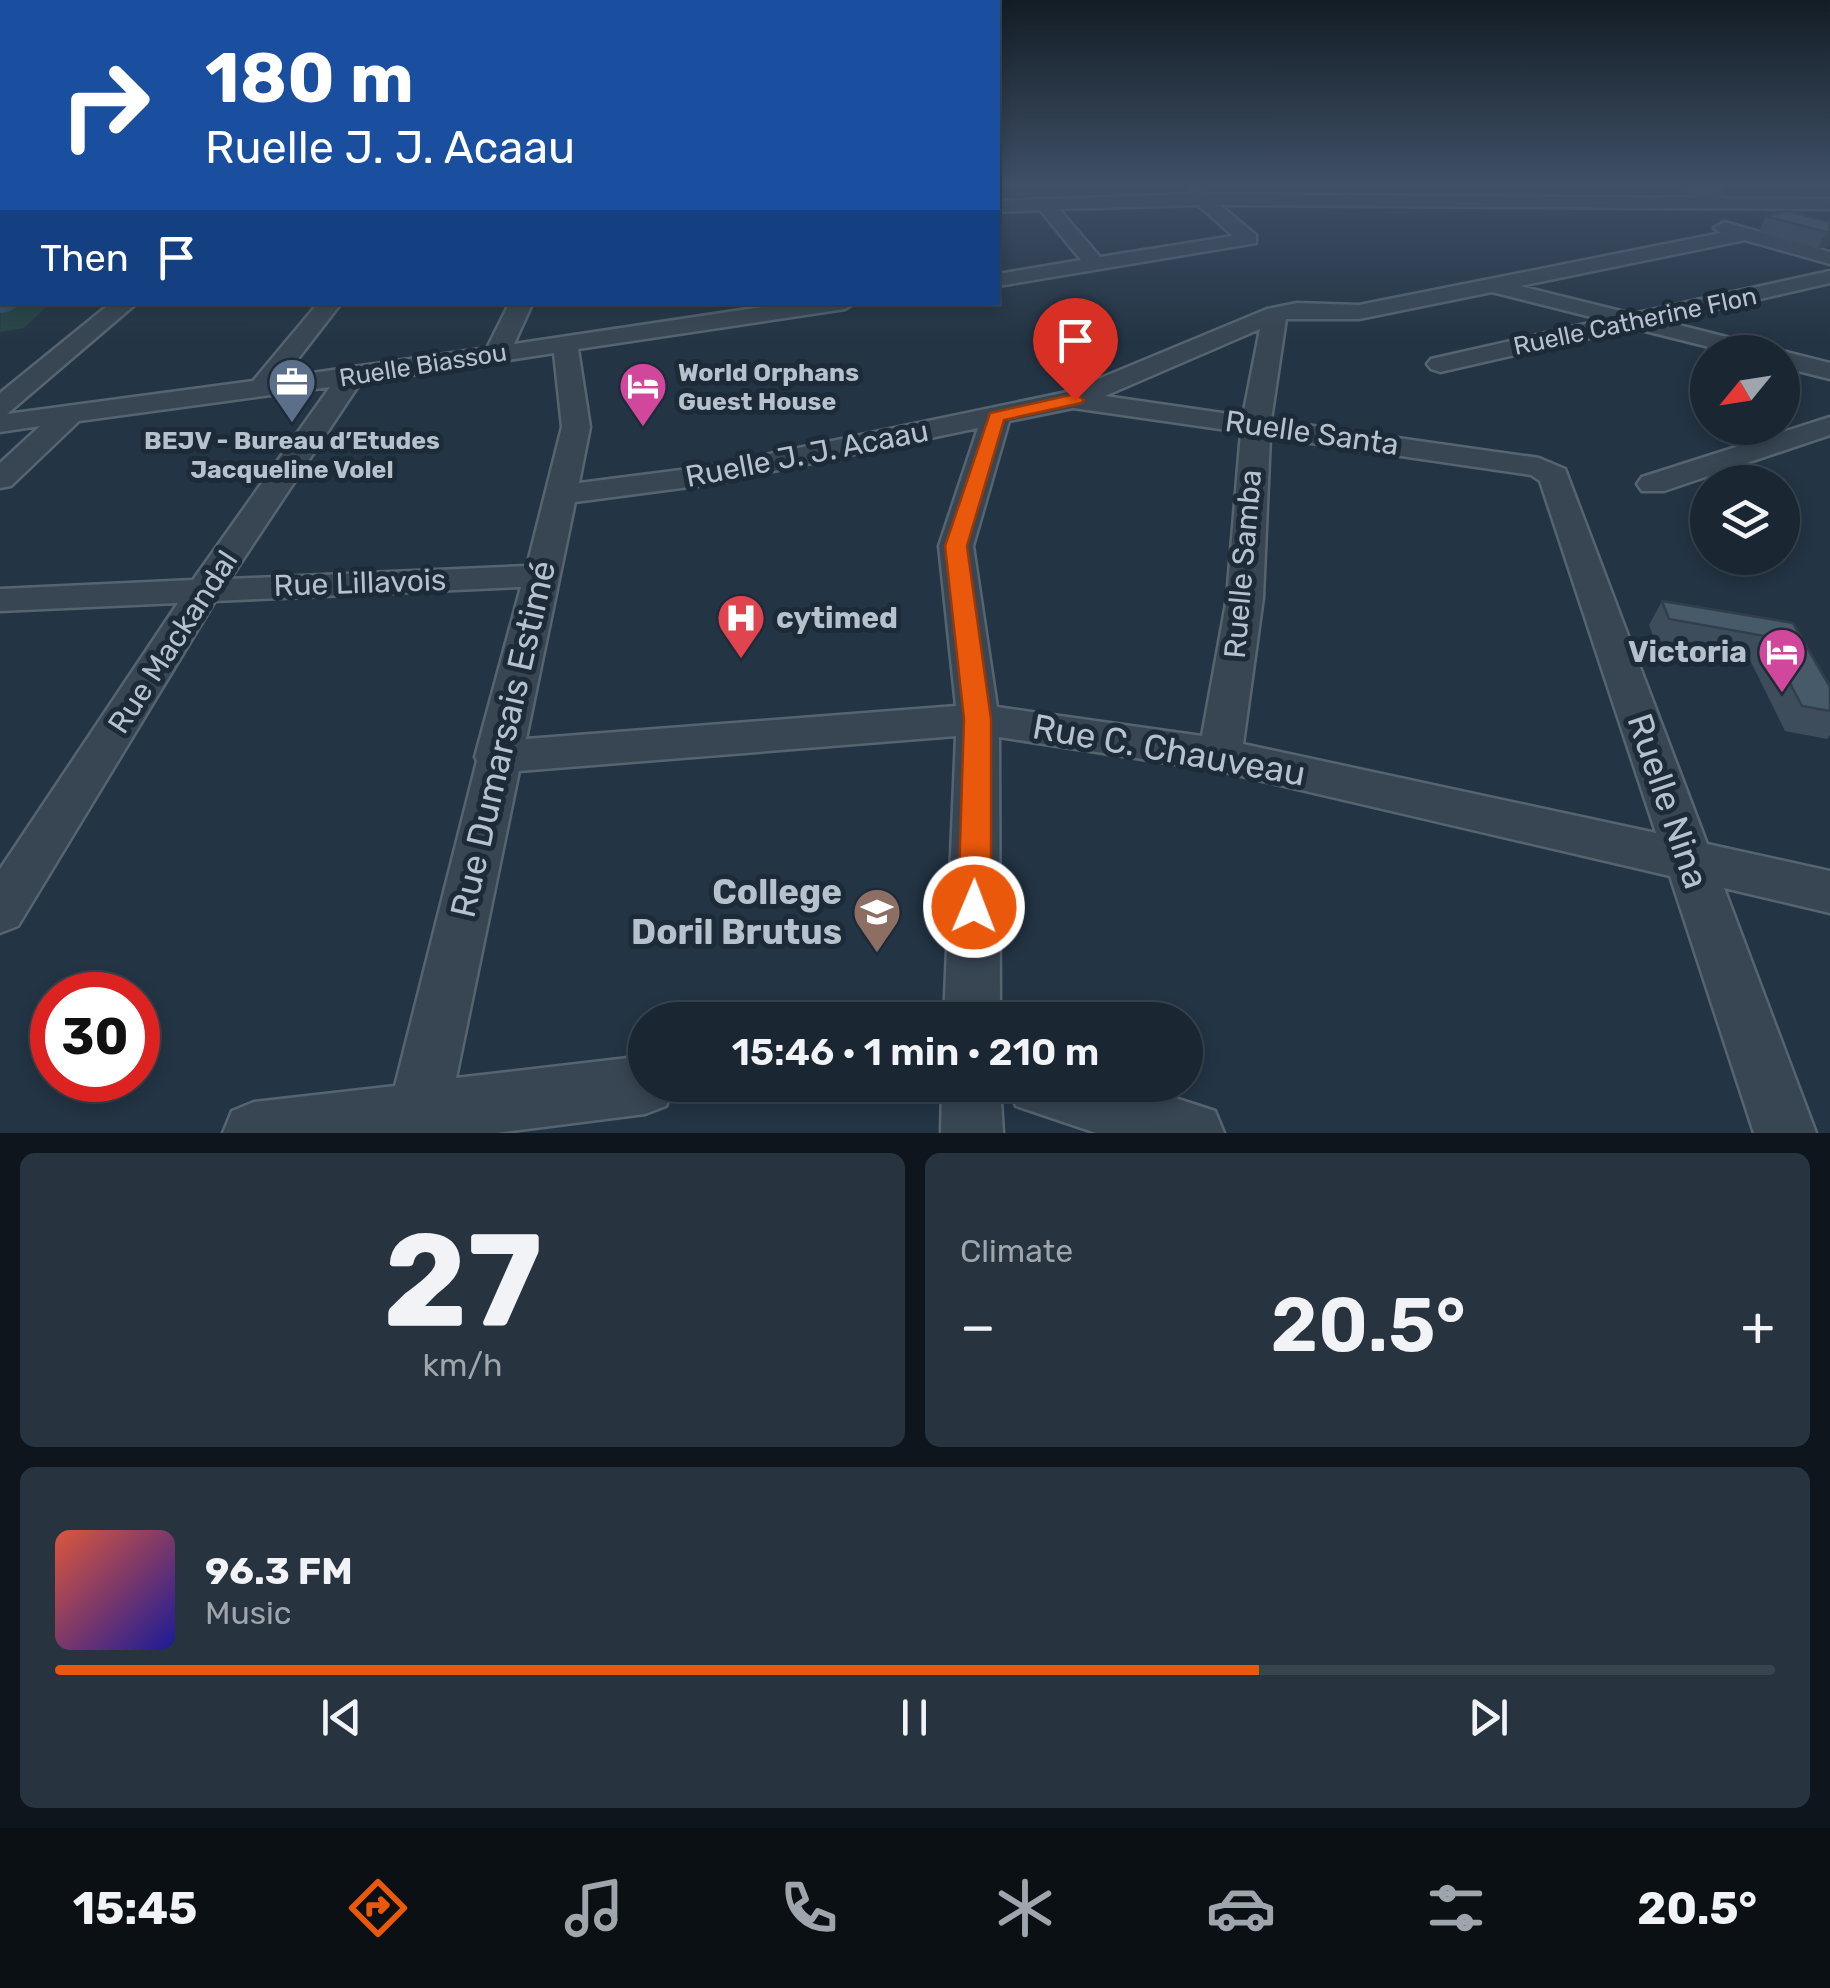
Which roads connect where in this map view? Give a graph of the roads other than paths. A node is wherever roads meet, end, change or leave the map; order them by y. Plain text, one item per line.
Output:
1 (1073, 237) edge
2 (1246, 237) edge
3 (1732, 237) edge
4 (1756, 237) edge
5 (1830, 258) edge
6 (1096, 265) junction
7 (1830, 278) edge
8 (1000, 280) edge
9 (1494, 286) junction
10 (122, 305) edge
11 (329, 305) edge
12 (521, 305) edge
13 (809, 305) edge
14 (724, 312) edge
15 (1275, 314) junction
16 (1636, 322) junction
17 (1690, 335) edge
18 (565, 344) junction
19 (497, 354) junction
20 (1440, 364) dead end
21 (1800, 364) edge
22 (1830, 371) edge
23 (351, 376) junction
24 (261, 389) junction
25 (1075, 400) junction
26 (0, 407) edge
27 (70, 414) junction
28 (996, 416) junction
29 (0, 423) edge
30 (1256, 424) junction
31 (1830, 426) edge
32 (1548, 471) joint
33 (0, 479) edge
34 (1653, 484) dead end
35 (560, 495) junction
36 (540, 576) junction
37 (205, 589) junction
38 (0, 600) edge
39 (978, 719) junction
40 (1220, 754) junction
41 (498, 757) junction
42 (1689, 861) junction
43 (1830, 892) edge
44 (0, 911) edge
45 (972, 1002) edge
46 (628, 1088) edge
47 (972, 1102) edge
48 (1092, 1102) edge
49 (416, 1121) edge
50 (254, 1133) edge
51 (972, 1133) edge
52 (1193, 1133) edge
53 (1785, 1133) edge

1 - 6 street
2 - 6 street
3 - 9 street, Ruelle J. J. Acaau
4 - 5 street
6 - 8 street
7 - 16 street, Ruelle Catherine Flon
9 - 15 street, Ruelle J. J. Acaau
9 - 16 street
10 - 26 street
11 - 24 street
12 - 19 street
13 - 14 street, Ruelle Biassou
14 - 18 street, Ruelle Biassou
15 - 25 street, Ruelle J. J. Acaau
15 - 30 street, Ruelle Samba
16 - 17 street
16 - 20 street, Ruelle Catherine Flon
18 - 19 street, Ruelle Biassou
18 - 35 street, Rue Dumarsais Estimé
19 - 23 street, Ruelle Biassou
21 - 22 street
23 - 24 street, Ruelle Biassou
23 - 37 street, Rue Mackandal
24 - 27 street, Ruelle Biassou
25 - 28 street, Ruelle J. J. Acaau
25 - 30 street, Ruelle Santa
27 - 29 street, Ruelle Biassou
27 - 33 street
28 - 35 street, Ruelle J. J. Acaau
28 - 39 street
30 - 32 street, Ruelle Santa
30 - 40 street, Ruelle Samba
31 - 34 street
32 - 42 street, Ruelle Nina
35 - 36 street, Rue Dumarsais Estimé
36 - 37 street, Rue Lillavois
36 - 41 street, Rue Dumarsais Estimé
37 - 38 street, Rue Lillavois
37 - 44 street, Rue Mackandal
39 - 40 street, Rue C. Chauveau
39 - 41 street, Rue C. Chauveau
39 - 45 street
40 - 42 street, Rue C. Chauveau
41 - 49 street, Rue Dumarsais Estimé
42 - 43 street, Rue C. Chauveau
42 - 53 street, Ruelle Nina
46 - 49 street
47 - 51 street
48 - 52 street
49 - 50 street

